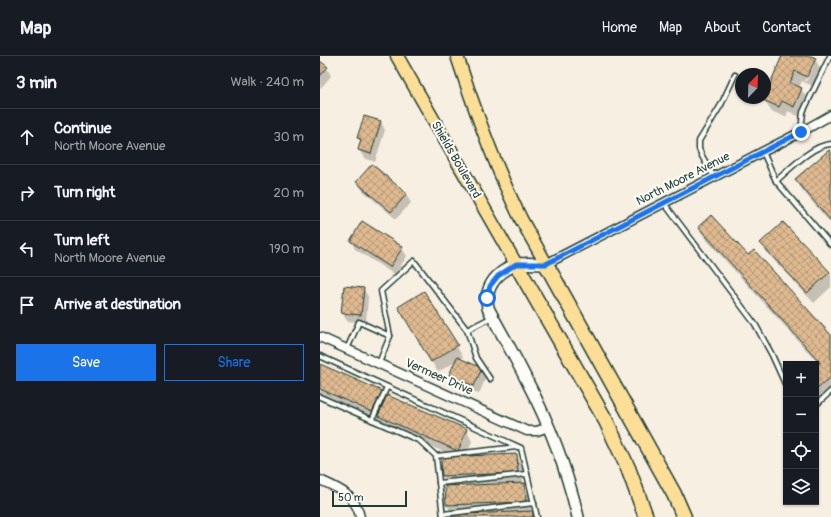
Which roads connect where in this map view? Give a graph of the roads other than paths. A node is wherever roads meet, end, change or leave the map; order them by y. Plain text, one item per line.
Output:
1 (397, 56) edge
2 (457, 56) edge
3 (830, 56) edge
4 (735, 75) dead end
5 (831, 115) edge
6 (801, 132) junction
7 (831, 144) edge
8 (763, 152) junction
9 (714, 178) junction
10 (776, 181) junction
11 (664, 203) junction
12 (831, 245) edge
13 (516, 264) junction
14 (546, 264) junction
15 (492, 316) junction
16 (467, 330) junction
17 (320, 336) edge
18 (390, 336) junction
19 (347, 349) junction
20 (320, 356) edge
21 (379, 363) junction
22 (490, 379) dead end
23 (783, 379) edge
24 (387, 387) junction
25 (831, 391) edge
26 (320, 397) edge
27 (819, 402) edge
28 (372, 420) junction
29 (548, 427) junction
30 (518, 447) junction
31 (436, 456) junction
32 (527, 474) junction
33 (320, 480) edge
34 (439, 483) junction
35 (534, 503) junction
36 (443, 516) edge
37 (360, 517) edge
38 (537, 517) edge
39 (578, 517) edge
40 (646, 517) edge
41 (684, 517) edge

1 - 13 main road, Shields Boulevard
2 - 14 main road
3 - 6 lane
4 - 9 lane
5 - 6 street, North Moore Avenue
6 - 8 street, North Moore Avenue
7 - 10 lane
8 - 9 street, North Moore Avenue
8 - 10 lane
9 - 11 street, North Moore Avenue
10 - 12 lane
11 - 14 street, North Moore Avenue
11 - 23 lane
13 - 14 street
13 - 15 street
13 - 40 highway
14 - 41 highway
15 - 16 lane
15 - 29 street
16 - 18 lane
16 - 22 lane
17 - 19 street, Vermeer Drive
18 - 19 lane
18 - 21 lane
19 - 21 street, Vermeer Drive
20 - 24 lane
21 - 29 street, Vermeer Drive
24 - 28 lane
24 - 30 lane
25 - 27 lane
26 - 28 lane
28 - 31 lane
29 - 39 street
30 - 31 lane
30 - 32 lane
31 - 34 lane
32 - 34 lane
32 - 35 lane
33 - 37 street
34 - 36 lane
35 - 36 lane
35 - 38 lane

